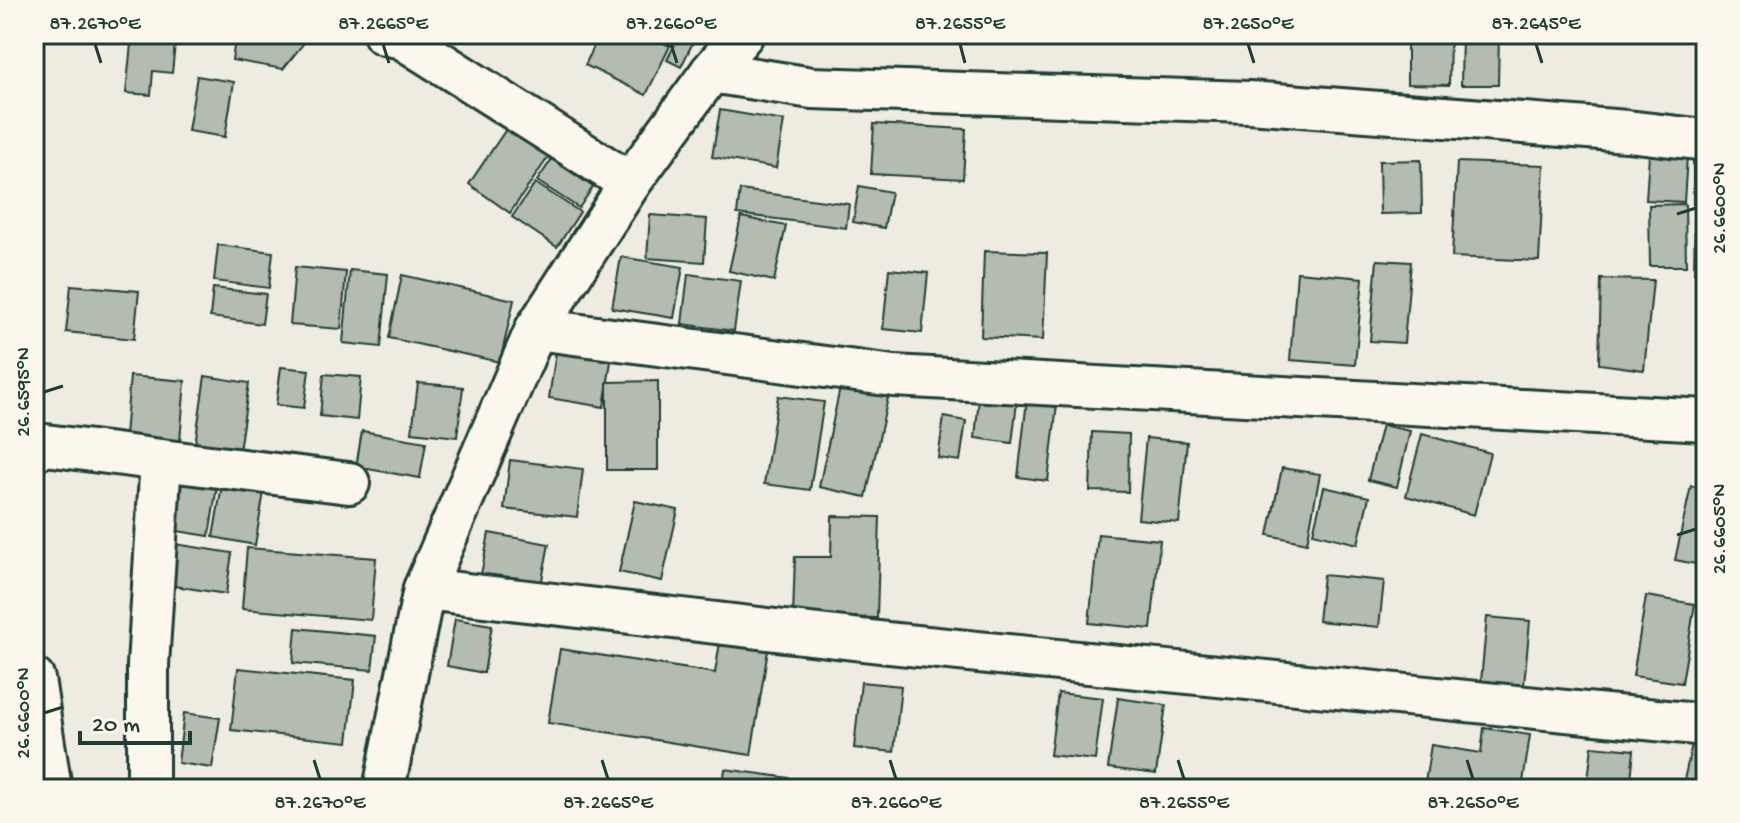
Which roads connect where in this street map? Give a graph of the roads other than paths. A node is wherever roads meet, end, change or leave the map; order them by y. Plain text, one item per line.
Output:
1 (743, 34) edge
2 (397, 35) edge
3 (711, 72) junction
4 (1706, 140) edge
5 (630, 183) junction
6 (536, 329) junction
7 (1706, 420) edge
8 (34, 451) edge
9 (161, 460) junction
10 (349, 483) dead end
11 (424, 589) junction
12 (34, 679) edge
13 (1706, 725) edge
14 (51, 789) edge
15 (145, 789) edge
16 (384, 789) edge

1 - 3 street
2 - 5 street
3 - 4 street
3 - 5 street
5 - 6 street
6 - 7 street
6 - 11 street
8 - 9 street
9 - 10 street
9 - 15 street
11 - 13 street
11 - 16 street
12 - 14 street

